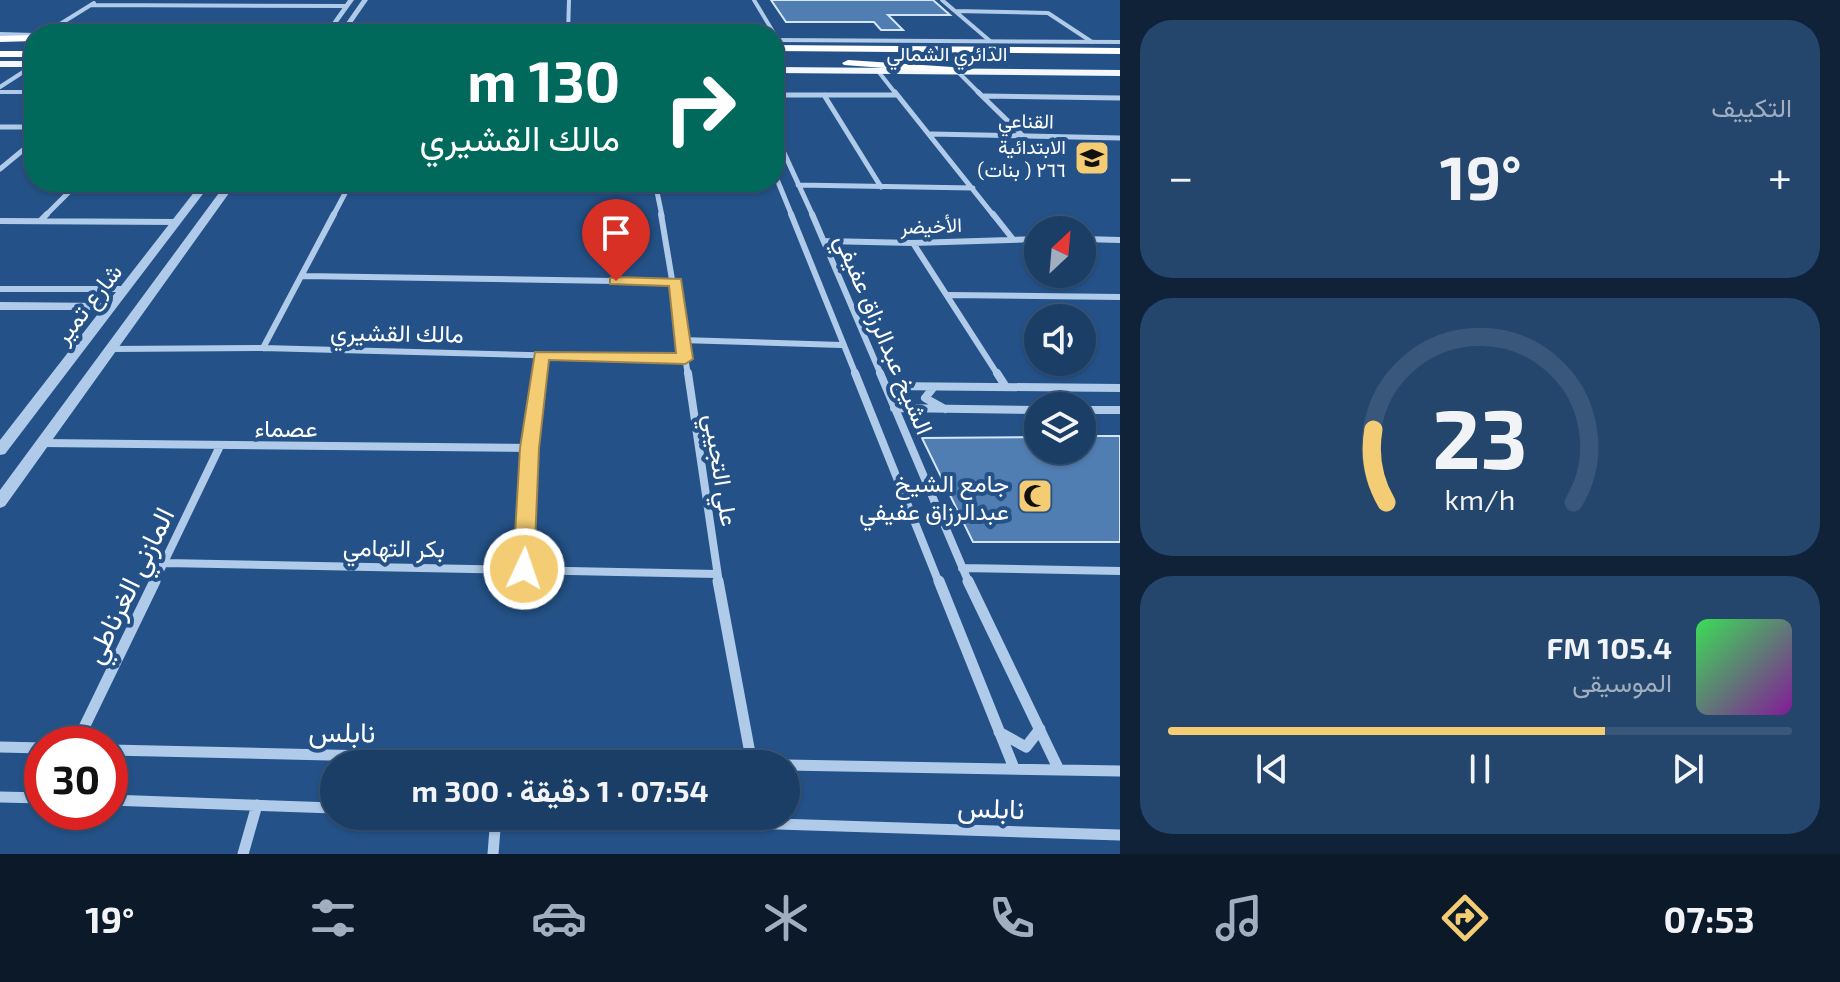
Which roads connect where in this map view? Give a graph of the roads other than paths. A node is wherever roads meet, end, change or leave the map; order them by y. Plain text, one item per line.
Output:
1 (99, 0) edge
2 (365, 0) edge
3 (569, 0) edge
4 (754, 0) edge
5 (942, 0) edge
6 (348, 3) edge
7 (91, 5) junction
8 (955, 11) junction
9 (334, 23) joint
10 (349, 23) joint
11 (60, 24) edge
12 (568, 24) edge
13 (766, 24) edge
14 (0, 39) edge
15 (24, 39) edge
16 (990, 41) junction
17 (1092, 42) junction
18 (1120, 42) edge
19 (784, 43) edge
20 (784, 43) edge
21 (1120, 51) edge
22 (24, 56) edge
23 (784, 59) edge
24 (799, 59) junction
25 (2, 61) edge
26 (1120, 61) edge
27 (24, 63) edge
28 (784, 70) edge
29 (954, 70) junction
30 (878, 71) junction
31 (24, 72) edge
32 (1120, 73) edge
33 (0, 91) edge
34 (24, 92) edge
35 (784, 95) edge
36 (824, 95) junction
37 (897, 95) junction
38 (984, 96) junction
39 (1120, 98) edge
40 (0, 127) edge
41 (24, 127) edge
42 (931, 134) junction
43 (1022, 135) junction
44 (1120, 138) edge
45 (24, 149) edge
46 (784, 154) edge
47 (0, 169) edge
48 (798, 185) junction
49 (881, 187) junction
50 (973, 188) junction
51 (69, 192) edge
52 (200, 192) edge
53 (225, 192) edge
54 (346, 192) edge
55 (657, 192) edge
56 (782, 192) edge
57 (0, 221) edge
58 (39, 221) junction
59 (177, 222) junction
60 (1012, 238) junction
61 (1024, 238) edge
62 (1096, 239) edge
63 (1120, 240) edge
64 (825, 241) junction
65 (913, 243) junction
66 (152, 255) junction
67 (178, 255) junction
68 (143, 266) junction
69 (170, 267) junction
70 (303, 276) junction
71 (675, 282) junction
72 (0, 289) edge
73 (96, 289) junction
74 (125, 289) junction
75 (949, 295) junction
76 (1120, 297) edge
77 (0, 306) edge
78 (84, 307) junction
79 (111, 307) junction
80 (681, 340) junction
81 (841, 345) junction
82 (263, 348) junction
83 (109, 349) junction
84 (541, 355) junction
85 (685, 359) junction
86 (886, 386) junction
87 (1006, 387) junction
88 (933, 388) junction
89 (1120, 388) edge
90 (894, 408) junction
91 (1024, 410) edge
92 (1096, 410) edge
93 (1120, 410) edge
94 (949, 411) junction
95 (43, 443) junction
96 (220, 446) junction
97 (530, 448) junction
98 (0, 450) edge
99 (0, 502) edge
100 (166, 563) junction
101 (962, 568) junction
102 (524, 569) junction
103 (1120, 571) edge
104 (717, 574) junction
105 (85, 726) edge
106 (1040, 729) junction
107 (998, 731) junction
108 (0, 747) edge
109 (24, 748) edge
110 (128, 750) edge
111 (749, 750) edge
112 (320, 755) edge
113 (800, 765) edge
114 (1014, 768) junction
115 (1059, 770) junction
116 (1120, 771) edge
117 (0, 797) edge
118 (24, 798) edge
119 (128, 801) edge
120 (257, 805) junction
121 (320, 807) edge
122 (800, 825) edge
123 (495, 830) edge
124 (1120, 835) edge
125 (243, 854) edge
126 (493, 854) edge

1 - 7 street
2 - 10 street
3 - 12 street
4 - 13 street
5 - 8 street
6 - 7 street
6 - 9 street
7 - 11 street
8 - 16 street
8 - 17 street
9 - 10 street
14 - 15 highway
16 - 17 street, الدائري الشمالي
16 - 19 street, الدائري الشمالي
17 - 18 street, الدائري الشمالي
20 - 21 highway, الدائري الشمالي
22 - 25 highway
23 - 24 highway, الدائري الشمالي
24 - 26 highway, الدائري الشمالي
24 - 29 highway
25 - 27 main road
28 - 30 main road, الدائري الشمالي
29 - 30 main road, الدائري الشمالي
29 - 32 main road, الدائري الشمالي
29 - 38 street
30 - 37 street
31 - 33 street
33 - 34 street
35 - 36 street
36 - 37 street
36 - 49 street
37 - 42 street
38 - 39 street
38 - 43 street
40 - 41 street
42 - 43 street, القناعي
42 - 50 street
43 - 44 street, القناعي
45 - 47 street
46 - 48 street, الشيخ عبدالرزاق عفيفي
48 - 49 street
48 - 64 street, الشيخ عبدالرزاق عفيفي
49 - 50 street
50 - 60 street
51 - 58 street
52 - 59 street, شارع تمير
53 - 67 street
54 - 70 street
55 - 71 street, علي التجيبي
56 - 81 street, الشيخ عبدالرزاق عفيفي
57 - 58 street
58 - 59 street
59 - 66 street, شارع تمير
60 - 61 street, الأخيضر
60 - 65 street, الأخيضر
62 - 63 street
64 - 65 street, الأخيضر
64 - 86 street, الشيخ عبدالرزاق عفيفي
65 - 75 street
66 - 67 street
66 - 68 street, شارع تمير
67 - 69 street
68 - 69 street
68 - 74 street, شارع تمير
69 - 83 street
70 - 71 street
70 - 82 street
71 - 80 street, علي التجيبي
72 - 73 street
73 - 74 street
73 - 78 street
74 - 79 street, شارع تمير
75 - 76 street
75 - 87 street
77 - 78 street
78 - 79 street
79 - 98 street, شارع تمير
80 - 81 street
80 - 85 street, علي التجيبي
81 - 107 street, الشيخ عبدالرزاق عفيفي
82 - 83 street, مالك القشيري
82 - 84 street, مالك القشيري
83 - 95 street
84 - 85 street, مالك القشيري
84 - 97 street
85 - 104 street, علي التجيبي
86 - 88 street
86 - 90 street, الشيخ عبدالرزاق عفيفي
87 - 88 street
87 - 89 street
88 - 94 street
90 - 94 street
90 - 101 street, الشيخ عبدالرزاق عفيفي
91 - 94 street
92 - 93 street
95 - 96 street, عصماء
95 - 99 street
96 - 97 street, عصماء
96 - 100 street, المازني الغرناطي
97 - 102 street
100 - 102 street, بكر التهامي
100 - 105 street, المازني الغرناطي
101 - 103 street
101 - 106 street, الشيخ عبدالرزاق عفيفي
102 - 104 street, بكر التهامي
104 - 111 street, علي التجيبي
106 - 107 street
106 - 115 street, الشيخ عبدالرزاق عفيفي
107 - 114 street, الشيخ عبدالرزاق عفيفي
108 - 109 street
110 - 112 street, نابلس
113 - 114 street, نابلس
114 - 115 street, نابلس
115 - 116 street, نابلس
117 - 118 street
119 - 120 street
120 - 121 street
120 - 125 street
122 - 124 street, نابلس
123 - 126 street

